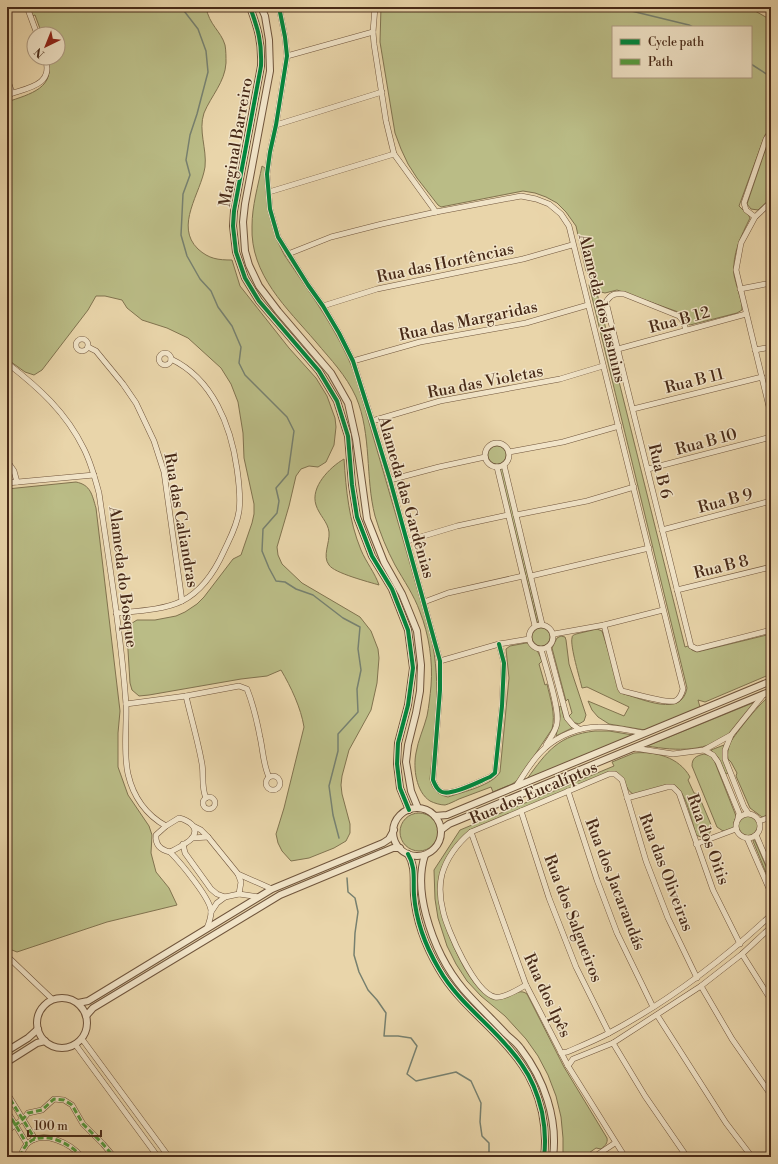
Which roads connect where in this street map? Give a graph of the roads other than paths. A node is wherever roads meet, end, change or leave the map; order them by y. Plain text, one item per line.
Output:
1 (27, 7) edge
2 (250, 7) edge
3 (261, 7) edge
4 (279, 7) edge
5 (375, 7) edge
6 (33, 26) edge
7 (373, 32) junction
8 (287, 56) junction
9 (48, 66) edge
10 (7, 78) edge
11 (382, 92) junction
12 (9, 94) edge
13 (276, 125) junction
14 (771, 135) edge
15 (394, 154) junction
16 (269, 192) junction
17 (771, 202) edge
18 (436, 212) junction
19 (755, 217) junction
20 (572, 245) junction
21 (288, 254) junction
22 (771, 283) edge
23 (740, 289) junction
24 (588, 305) junction
25 (323, 306) junction
26 (746, 314) junction
27 (686, 330) junction
28 (88, 347) dead end
29 (771, 347) edge
30 (618, 349) junction
31 (755, 350) junction
32 (171, 359) dead end
33 (353, 362) junction
34 (7, 363) edge
35 (603, 366) junction
36 (762, 377) junction
37 (633, 409) junction
38 (771, 412) edge
39 (372, 421) junction
40 (619, 426) junction
41 (771, 437) edge
42 (509, 452) junction
43 (485, 457) junction
44 (7, 461) edge
45 (504, 465) junction
46 (497, 467) junction
47 (648, 469) junction
48 (94, 475) junction
49 (390, 480) junction
50 (17, 482) junction
51 (7, 483) edge
52 (634, 487) junction
53 (771, 501) edge
54 (508, 515) junction
55 (516, 515) junction
56 (662, 530) junction
57 (407, 541) junction
58 (649, 548) junction
59 (771, 567) edge
60 (523, 576) junction
61 (531, 576) junction
62 (677, 590) junction
63 (182, 601) junction
64 (424, 602) junction
65 (663, 610) junction
66 (116, 613) junction
67 (542, 624) junction
68 (604, 624) junction
69 (535, 626) junction
70 (771, 630) edge
71 (554, 634) junction
72 (529, 639) junction
73 (499, 644) junction
74 (548, 647) junction
75 (541, 649) junction
76 (440, 661) junction
77 (556, 676) junction
78 (549, 678) junction
79 (771, 681) edge
80 (771, 691) edge
81 (764, 694) junction
82 (186, 696) junction
83 (562, 702) junction
84 (126, 704) junction
85 (555, 704) junction
86 (578, 729) junction
87 (644, 733) junction
88 (731, 735) junction
89 (544, 748) junction
90 (634, 748) junction
91 (704, 750) junction
92 (615, 774) joint
93 (731, 774) junction
94 (724, 776) junction
95 (269, 777) dead end
96 (517, 785) junction
97 (568, 791) junction
98 (739, 793) junction
99 (732, 795) junction
100 (206, 798) dead end
101 (627, 798) junction
102 (418, 808) junction
103 (409, 810) junction
104 (521, 811) junction
105 (748, 813) junction
106 (435, 816) junction
107 (771, 817) edge
108 (738, 818) junction
109 (154, 819) junction
110 (759, 821) junction
111 (166, 826) junction
112 (194, 826) junction
113 (736, 829) junction
114 (394, 830) junction
115 (441, 830) junction
116 (159, 831) junction
117 (471, 832) junction
118 (756, 834) junction
119 (208, 837) junction
120 (192, 838) junction
121 (746, 838) junction
122 (183, 844) junction
123 (696, 844) junction
124 (400, 848) junction
125 (170, 852) junction
126 (408, 854) junction
127 (425, 855) junction
128 (771, 870) edge
129 (238, 874) junction
130 (206, 882) junction
131 (198, 888) junction
132 (272, 889) junction
133 (771, 893) edge
134 (239, 894) junction
135 (225, 897) junction
136 (258, 897) junction
137 (212, 912) junction
138 (771, 915) edge
139 (771, 927) edge
140 (207, 928) junction
141 (740, 944) junction
142 (742, 954) junction
143 (7, 956) edge
144 (719, 961) junction
145 (724, 968) junction
146 (697, 978) junction
147 (526, 985) junction
148 (701, 986) junction
149 (675, 992) junction
150 (52, 1000) junction
151 (680, 1000) junction
152 (771, 1000) edge
153 (78, 1003) junction
154 (653, 1007) junction
155 (657, 1015) junction
156 (86, 1016) junction
157 (633, 1019) junction
158 (638, 1026) junction
159 (38, 1028) junction
160 (609, 1033) junction
161 (82, 1039) junction
162 (45, 1041) junction
163 (613, 1043) junction
164 (76, 1044) junction
165 (7, 1051) edge
166 (561, 1053) junction
167 (7, 1062) edge
168 (568, 1066) junction
169 (770, 1092) edge
170 (7, 1093) edge
171 (9, 1100) edge
172 (7, 1111) edge
173 (23, 1120) junction
174 (15, 1124) junction
175 (148, 1129) junction
176 (7, 1131) edge
177 (141, 1135) junction
178 (35, 1139) junction
179 (615, 1143) junction
180 (27, 1144) junction
181 (20, 1157) edge
182 (82, 1157) edge
183 (114, 1157) edge
184 (158, 1157) edge
185 (169, 1157) edge
186 (544, 1157) edge
187 (553, 1157) edge
188 (594, 1157) edge
189 (625, 1157) edge
190 (687, 1157) edge
191 (752, 1157) edge

1 - 6 street
2 - 103 street, Marginal Barreiro
3 - 102 street, Marginal Barreiro
4 - 8 street, Alameda das Gardênias
5 - 7 street
7 - 8 street
7 - 11 street
8 - 13 street, Alameda das Gardênias
9 - 12 street
10 - 12 street
11 - 13 street
11 - 15 street
13 - 16 street, Alameda das Gardênias
14 - 19 street
15 - 16 street
15 - 18 street
16 - 21 street, Alameda das Gardênias
17 - 19 street
18 - 20 street, Alameda dos Jasmins
18 - 21 street, Alameda dos Jasmins
19 - 23 street
20 - 24 street, Alameda dos Jasmins
20 - 25 street, Rua das Hortências
21 - 25 street, Alameda das Gardênias
22 - 23 street
23 - 26 street
24 - 33 street, Rua das Margaridas
24 - 35 street, Alameda dos Jasmins
25 - 33 street, Alameda das Gardênias
26 - 27 street, Rua B 12
26 - 31 street
27 - 30 street, Rua B 12
27 - 30 street, Rua B 6
28 - 63 street, Rua das Caliandras
29 - 31 street
30 - 37 street, Rua B 6
31 - 36 street
32 - 63 street
33 - 39 street, Alameda das Gardênias
34 - 48 street, Alameda do Bosque
35 - 39 street, Rua das Violetas
35 - 40 street, Alameda dos Jasmins
36 - 37 street, Rua B 11
36 - 38 street
37 - 47 street, Rua B 6
39 - 49 street, Alameda das Gardênias
40 - 42 street
40 - 52 street, Alameda dos Jasmins
41 - 47 street, Rua B 10
42 - 43 street
42 - 45 street
43 - 46 street
43 - 49 street
44 - 50 street
45 - 46 street
45 - 55 street
46 - 54 street
47 - 56 street, Rua B 6
48 - 50 street
48 - 66 street, Alameda do Bosque
49 - 57 street, Alameda das Gardênias
50 - 51 street
52 - 55 street
52 - 58 street, Alameda dos Jasmins
53 - 56 street, Rua B 9
54 - 57 street
54 - 60 street
55 - 61 street
56 - 62 street, Rua B 6
57 - 64 street, Alameda das Gardênias
58 - 61 street
58 - 65 street, Alameda dos Jasmins
59 - 62 street, Rua B 8
60 - 64 street
60 - 69 street
61 - 67 street
62 - 70 street, Rua B 6
63 - 66 street
64 - 76 street, Alameda das Gardênias
65 - 68 street
65 - 68 street, Alameda dos Jasmins
66 - 84 street, Alameda do Bosque
67 - 69 street
67 - 71 street
68 - 71 street
69 - 72 street
71 - 74 street
72 - 73 street
72 - 75 street
73 - 76 street
73 - 76 street, Alameda das Gardênias
74 - 75 street
74 - 77 street
75 - 78 street
77 - 78 street
77 - 83 street
78 - 85 street
79 - 87 street
80 - 81 street
81 - 88 street
81 - 90 street
82 - 84 street
82 - 95 street
82 - 100 street
83 - 85 street
83 - 86 street
84 - 109 street, Alameda do Bosque
85 - 89 street
86 - 87 street
86 - 89 street
87 - 96 street
88 - 91 street
88 - 93 street
89 - 96 street
90 - 91 street
90 - 115 street
91 - 94 street
92 - 97 street, Rua dos Eucalíptos
92 - 101 street, Rua das Oliveiras
93 - 94 street
93 - 98 street
94 - 99 street
96 - 106 street
97 - 104 street, Rua dos Eucalíptos
97 - 154 street, Rua dos Jacarandás
98 - 99 street
98 - 105 street
99 - 108 street
101 - 123 street, Rua dos Oitis
101 - 146 street, Rua das Oliveiras
102 - 103 street
102 - 106 street
103 - 114 street
104 - 117 street, Rua dos Eucalíptos
104 - 160 street, Rua dos Salgueiros
105 - 108 street
105 - 110 street
106 - 115 street
107 - 110 street
108 - 113 street
109 - 111 street, Alameda do Bosque
109 - 116 street, Alameda do Bosque
110 - 118 street
111 - 112 street
111 - 116 street
112 - 119 street
112 - 120 street
113 - 121 street
113 - 123 street
114 - 124 street
114 - 132 street
115 - 127 street
116 - 125 street
117 - 147 street, Rua dos Ipês
117 - 147 street, Rua dos Eucalíptos
118 - 121 street
118 - 128 street
119 - 120 street
119 - 129 street
120 - 122 street
121 - 133 street
122 - 125 street
122 - 130 street
123 - 141 street, Rua dos Oitis
124 - 126 street
124 - 156 street
125 - 131 street
126 - 127 street
126 - 186 street
127 - 187 street
129 - 132 street
129 - 134 street
130 - 131 street
130 - 135 street
131 - 137 street
132 - 136 street
134 - 135 street
134 - 136 street
135 - 137 street
136 - 140 street
137 - 140 street
138 - 141 street
139 - 142 street
140 - 153 street
141 - 144 street
142 - 145 street
142 - 152 street
143 - 150 street
144 - 145 street
144 - 146 street
145 - 148 street
146 - 149 street
147 - 166 street, Rua dos Ipês
148 - 151 street
148 - 169 street
149 - 151 street
149 - 154 street
150 - 153 street
150 - 159 street
151 - 155 street
153 - 156 street
154 - 157 street
155 - 158 street
155 - 191 street
156 - 161 street
157 - 158 street
157 - 160 street
158 - 163 street
159 - 162 street
159 - 165 street
160 - 166 street
161 - 164 street
161 - 175 street
162 - 164 street
162 - 167 street
163 - 168 street
163 - 190 street
164 - 177 street
166 - 168 street, Rua dos Ipês
168 - 179 street, Rua dos Ipês
170 - 171 street
171 - 173 street
172 - 174 street
173 - 174 street
173 - 178 street
173 - 183 street
174 - 176 street
174 - 180 street
175 - 177 street
175 - 185 street
177 - 184 street
178 - 180 street
178 - 182 street
179 - 188 street
179 - 189 street, Rua dos Ipês
180 - 181 street

